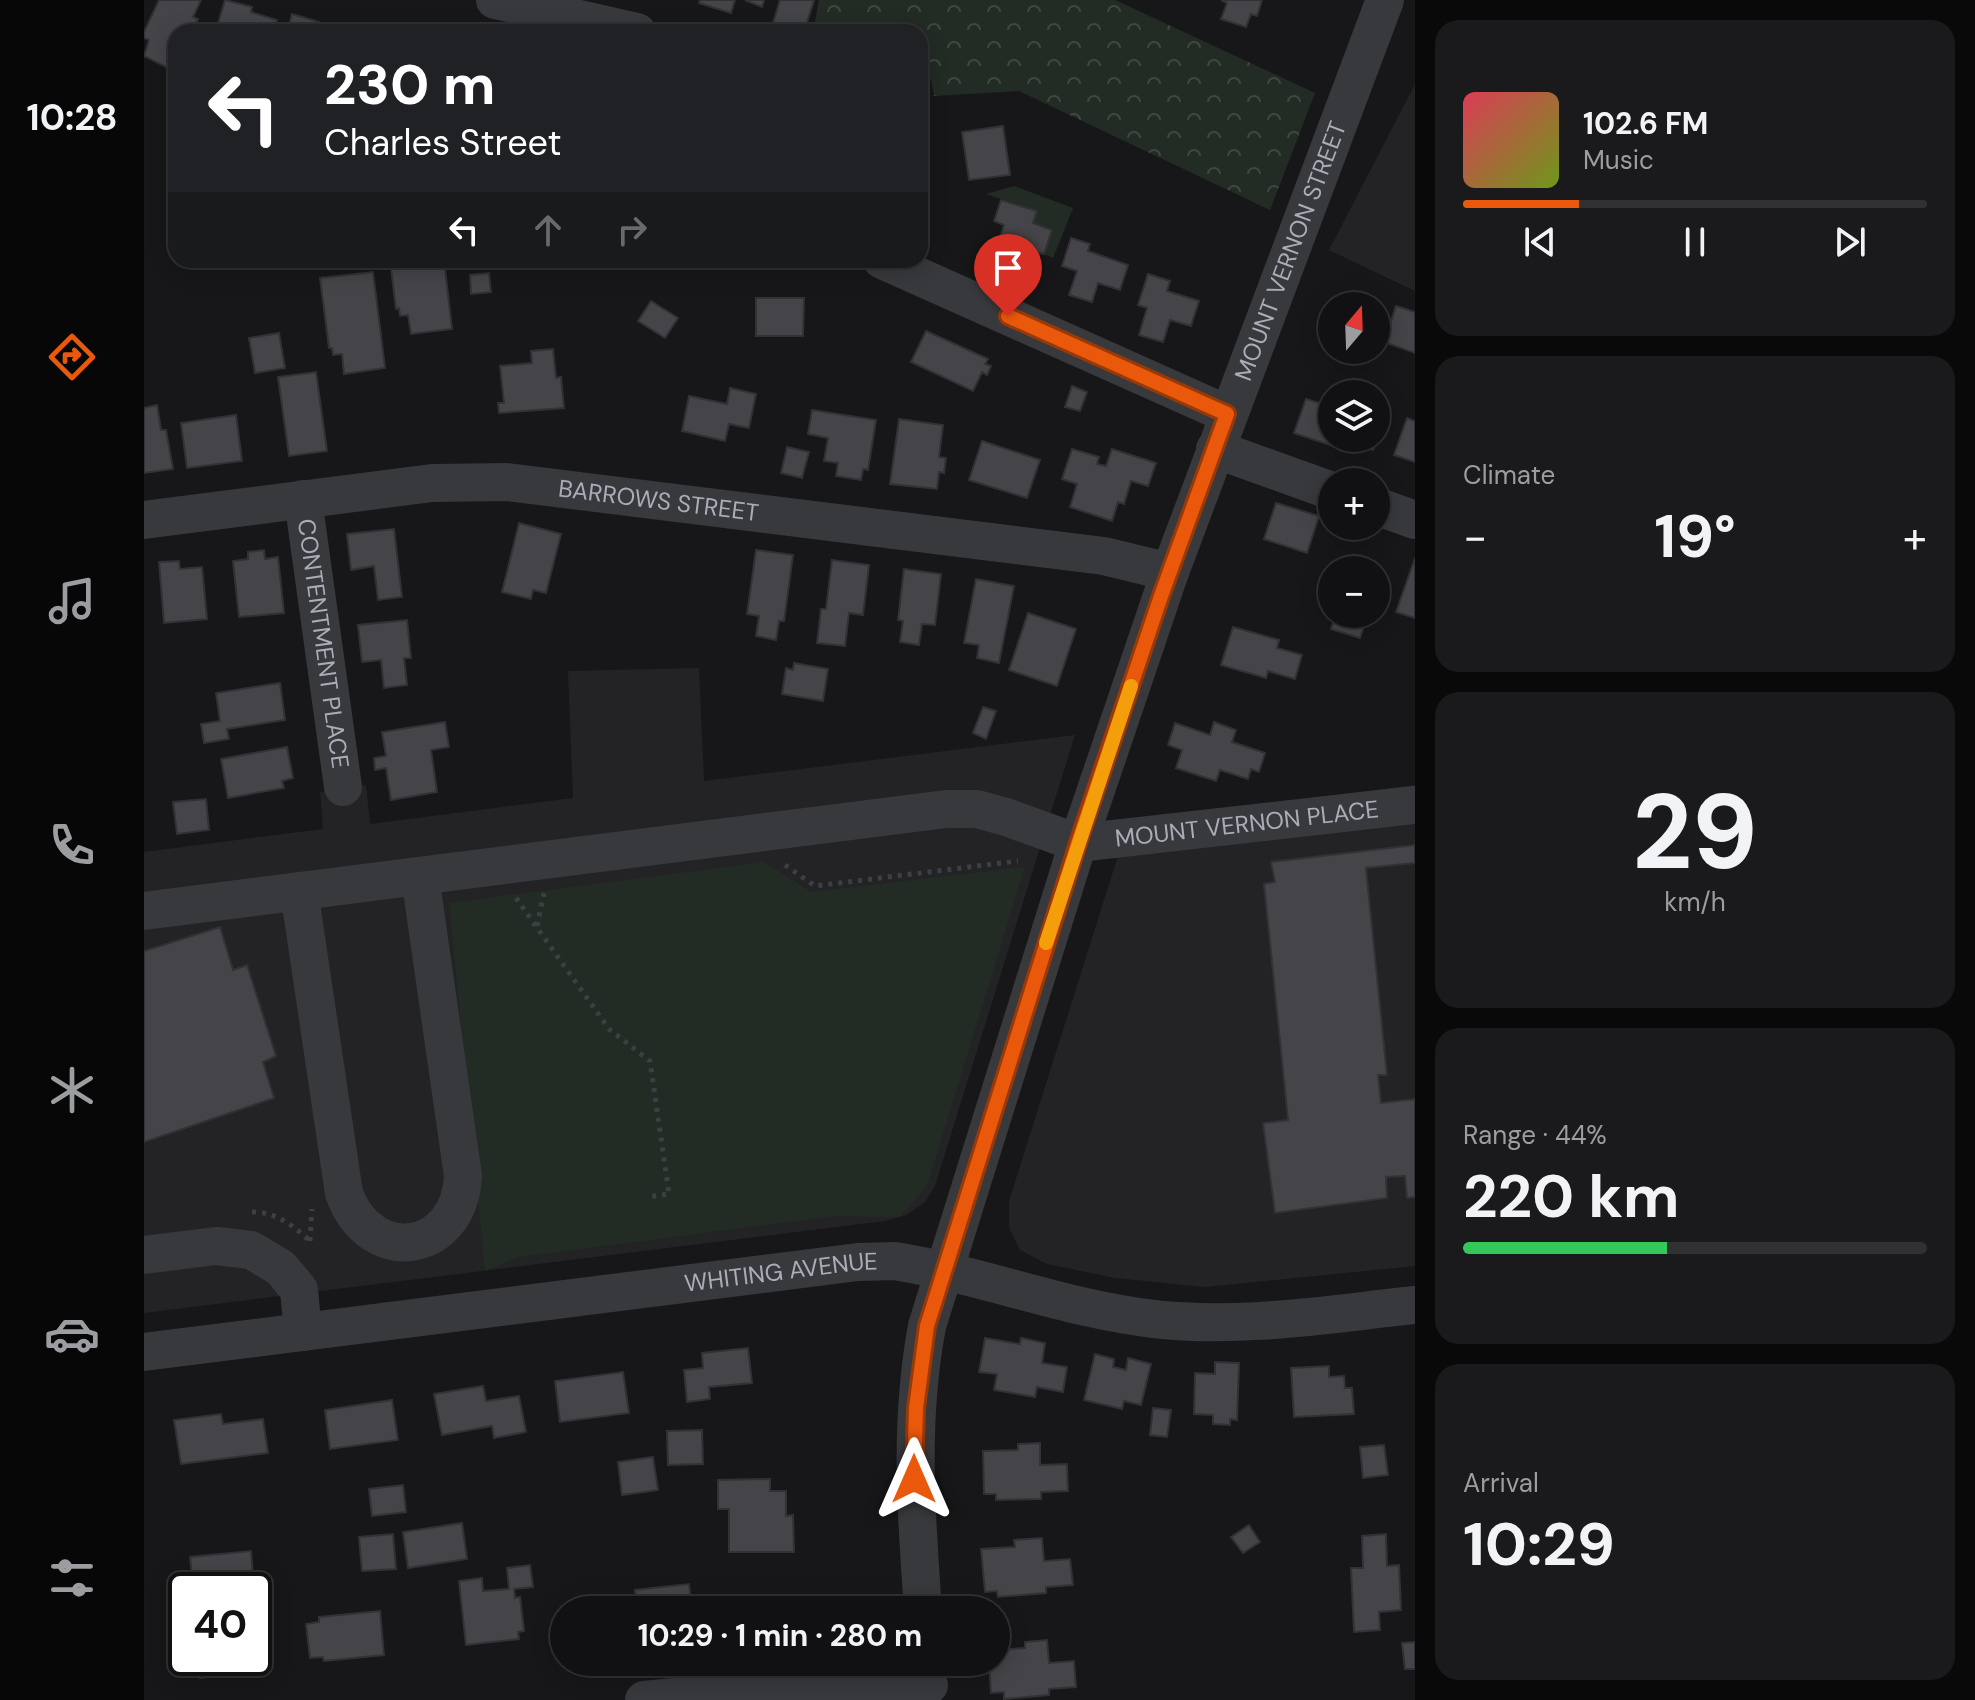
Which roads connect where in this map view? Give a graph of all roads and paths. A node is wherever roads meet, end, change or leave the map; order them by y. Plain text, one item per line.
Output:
1 (495, 0) edge
2 (1385, 0) edge
3 (602, 24) edge
4 (920, 269) edge
5 (1221, 432) junction
6 (1318, 484) edge
7 (303, 499) junction
8 (1390, 511) edge
9 (144, 520) edge
10 (1415, 520) edge
11 (1170, 572) junction
12 (343, 787) dead end
13 (1415, 805) edge
14 (1078, 843) junction
15 (775, 858) dead end
16 (1023, 860) dead end
17 (420, 876) junction
18 (545, 883) dead end
19 (509, 887) dead end
20 (299, 891) junction
21 (144, 911) edge
22 (537, 927) junction
23 (647, 1197) dead end
24 (312, 1203) dead end
25 (310, 1241) dead end
26 (144, 1255) edge
27 (945, 1270) junction
28 (1415, 1305) edge
29 (303, 1332) junction
30 (144, 1352) edge
31 (922, 1596) edge
32 (929, 1682) edge
33 (644, 1700) edge

1 - 3 street
2 - 5 street, MOUNT VERNON STREET
4 - 5 street
5 - 6 street
5 - 11 street, MOUNT VERNON STREET
7 - 9 street, BARROWS STREET
7 - 11 street, BARROWS STREET
7 - 12 street, CONTENTMENT PLACE
8 - 10 street
11 - 14 street, MOUNT VERNON STREET
13 - 14 street, MOUNT VERNON PLACE
14 - 17 street
14 - 27 street, MOUNT VERNON STREET
15 - 16 path
17 - 20 street
17 - 20 street
18 - 22 path
19 - 22 path
20 - 21 street
22 - 23 path
24 - 25 path
26 - 29 street
27 - 28 street, WHITING AVENUE
27 - 29 street, WHITING AVENUE
27 - 31 street, MOUNT VERNON STREET
29 - 30 street, WHITING AVENUE
32 - 33 street

